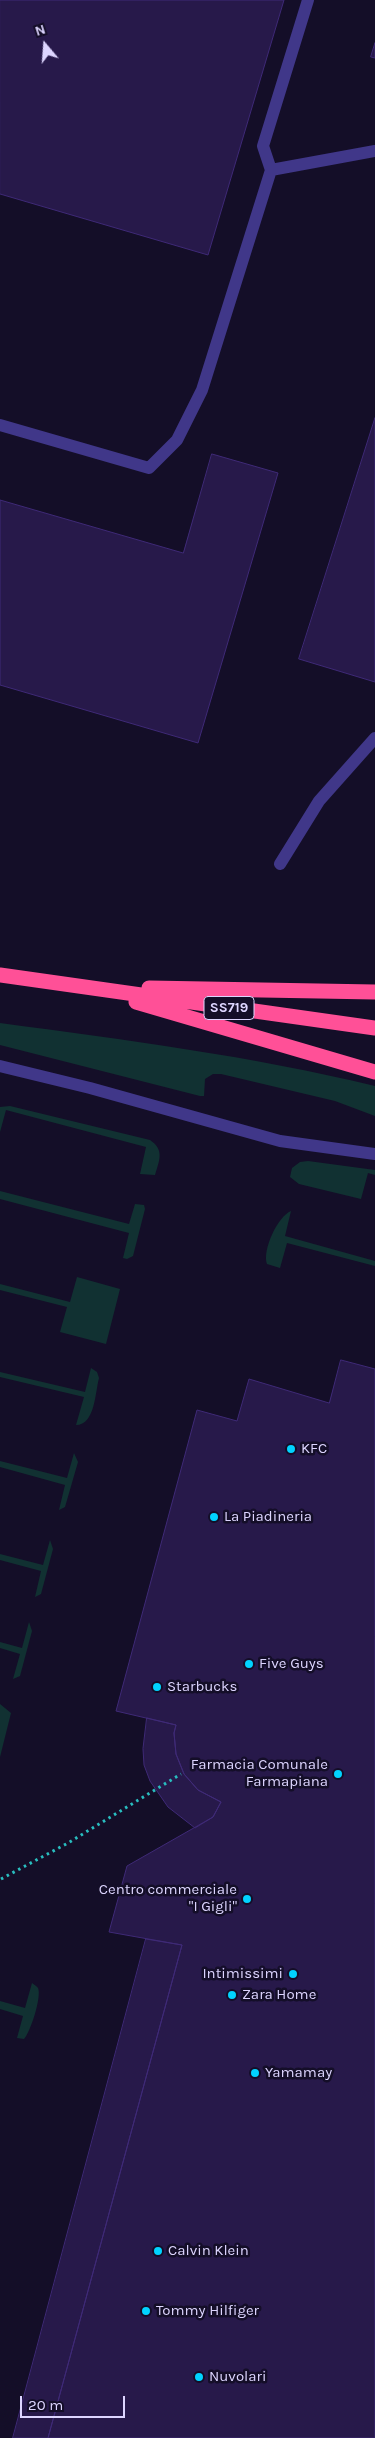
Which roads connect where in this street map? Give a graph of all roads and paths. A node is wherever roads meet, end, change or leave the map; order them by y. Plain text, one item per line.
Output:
1 (308, 0) edge
2 (375, 151) edge
3 (271, 170) junction
4 (0, 424) edge
5 (375, 738) edge
6 (280, 864) dead end
7 (0, 975) edge
8 (84, 987) junction
9 (375, 992) edge
10 (375, 1028) edge
11 (0, 1066) edge
12 (375, 1072) edge
13 (375, 1154) edge
14 (180, 1774) dead end
15 (1, 1879) dead end

1 - 3 street
2 - 3 street
3 - 4 street
5 - 6 street
7 - 8 highway, SS719
8 - 9 highway
8 - 10 highway, SS719
8 - 12 highway
11 - 13 street
14 - 15 path

